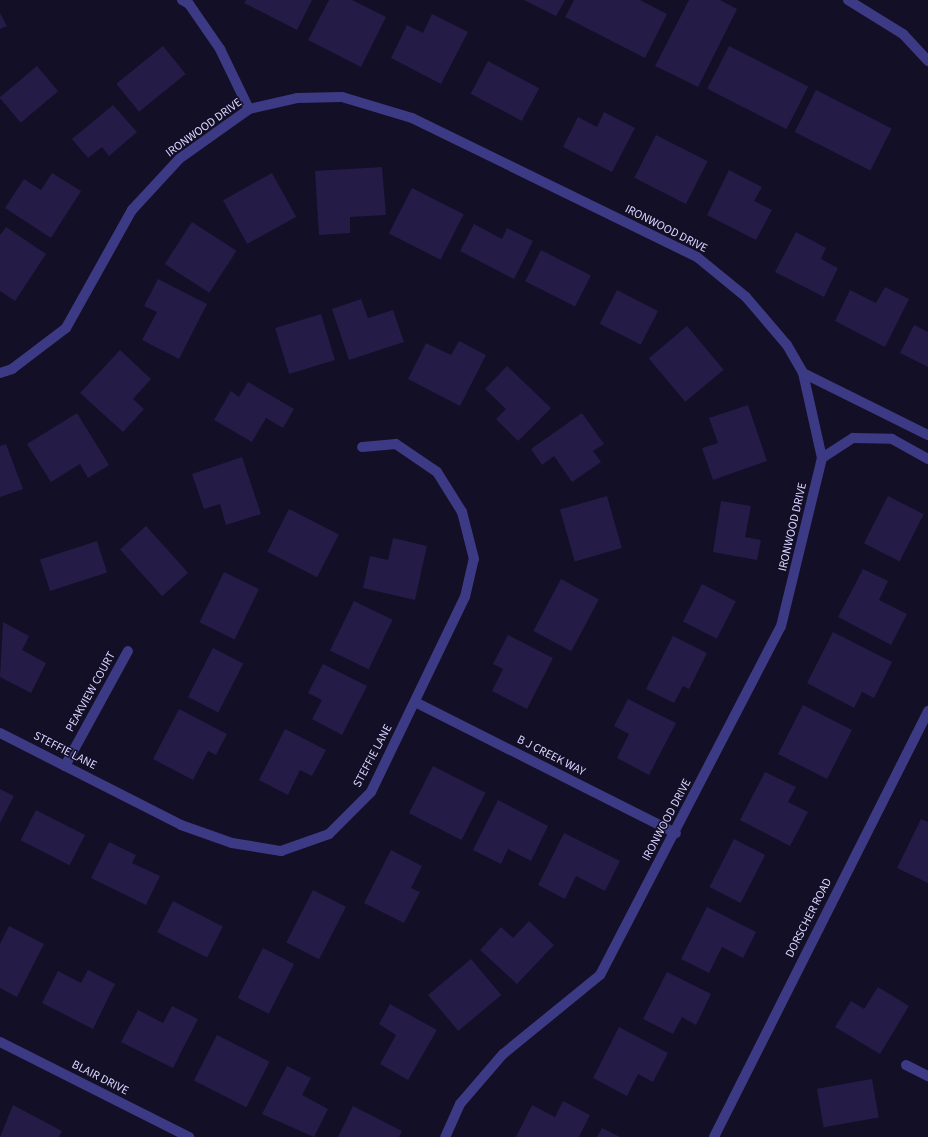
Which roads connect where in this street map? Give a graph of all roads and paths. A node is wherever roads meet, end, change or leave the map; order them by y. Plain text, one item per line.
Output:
1 (182, 0) edge
2 (848, 0) edge
3 (928, 61) edge
4 (249, 109) junction
5 (0, 373) edge
6 (803, 373) junction
7 (928, 435) edge
8 (362, 447) dead end
9 (822, 458) junction
10 (928, 459) edge
11 (128, 651) dead end
12 (415, 702) junction
13 (928, 711) edge
14 (0, 733) edge
15 (65, 766) junction
16 (676, 833) junction
17 (0, 1042) edge
18 (906, 1065) dead end
19 (928, 1076) edge
20 (189, 1137) edge
21 (445, 1137) edge
22 (714, 1137) edge

1 - 4 street
2 - 3 street
4 - 5 street, IRONWOOD DRIVE
4 - 6 street, IRONWOOD DRIVE
6 - 7 street
6 - 9 street, IRONWOOD DRIVE
8 - 12 street, STEFFIE LANE
9 - 10 street
9 - 16 street, IRONWOOD DRIVE
11 - 15 street, PEAKVIEW COURT
12 - 15 street, STEFFIE LANE
12 - 16 street, B J CREEK WAY
13 - 22 street, DORSCHER ROAD
14 - 15 street, STEFFIE LANE
16 - 21 street, IRONWOOD DRIVE
17 - 20 street, BLAIR DRIVE
18 - 19 street

